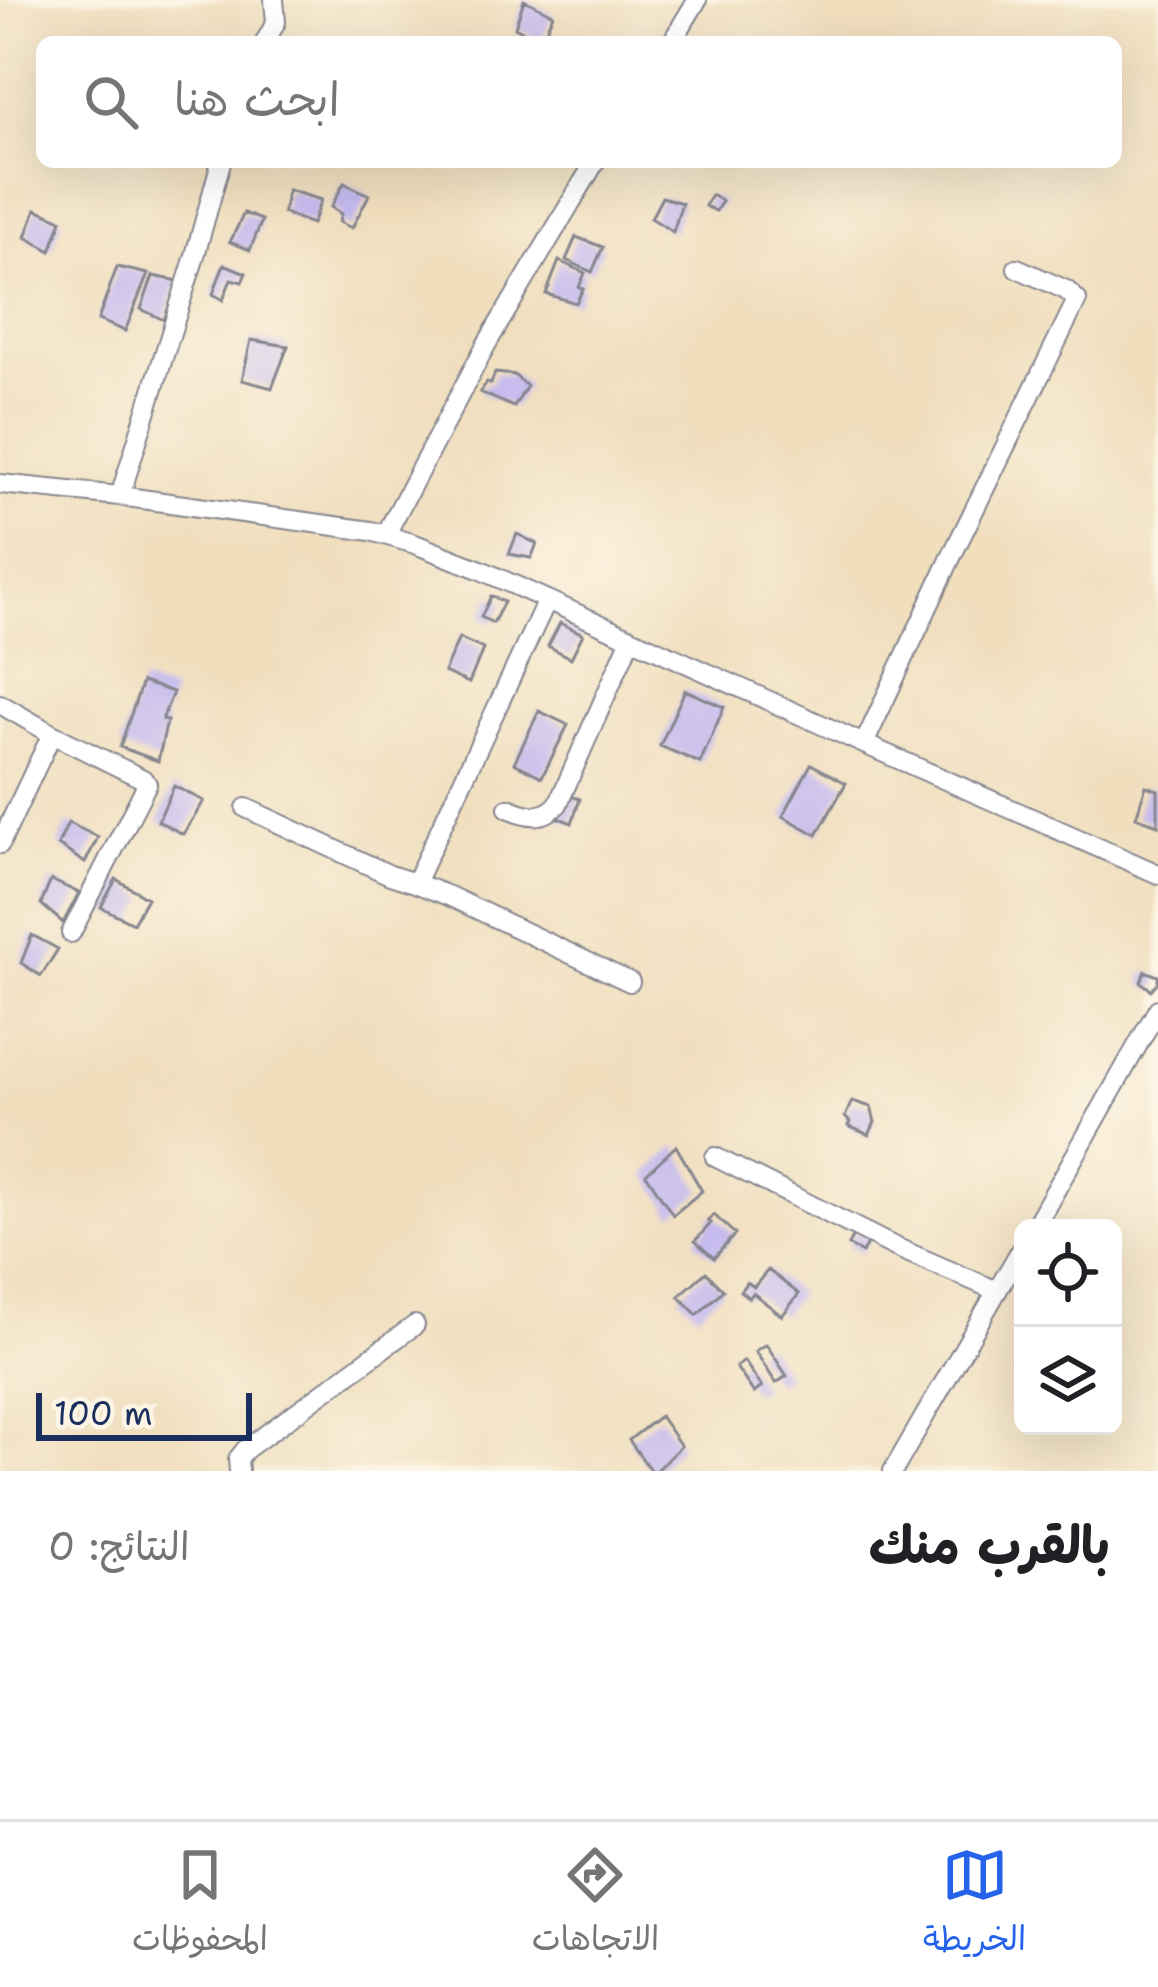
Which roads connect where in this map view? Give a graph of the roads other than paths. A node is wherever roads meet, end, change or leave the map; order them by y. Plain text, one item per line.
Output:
1 (274, 0) edge
2 (697, 0) edge
3 (268, 36) edge
4 (676, 36) edge
5 (218, 168) edge
6 (591, 168) edge
7 (1017, 268) dead end
8 (0, 484) edge
9 (119, 496) junction
10 (386, 534) junction
11 (547, 599) junction
12 (631, 638) junction
13 (0, 704) edge
14 (52, 734) junction
15 (864, 744) junction
16 (246, 808) dead end
17 (508, 808) dead end
18 (0, 844) edge
19 (1158, 874) edge
20 (415, 883) junction
21 (71, 933) dead end
22 (629, 982) dead end
23 (1158, 1009) edge
24 (715, 1157) dead end
25 (1039, 1219) edge
26 (1014, 1262) edge
27 (997, 1291) junction
28 (415, 1324) dead end
29 (239, 1471) edge
30 (892, 1471) edge

1 - 3 street
2 - 4 street
5 - 9 street
6 - 10 street
7 - 15 street
8 - 9 street
9 - 10 street
10 - 11 street
11 - 12 street
11 - 20 street
12 - 15 street
12 - 17 street
13 - 14 street
14 - 18 street
14 - 21 street
15 - 19 street
16 - 20 street
20 - 22 street
23 - 25 street
24 - 27 street
26 - 27 street
27 - 30 street
28 - 29 street

